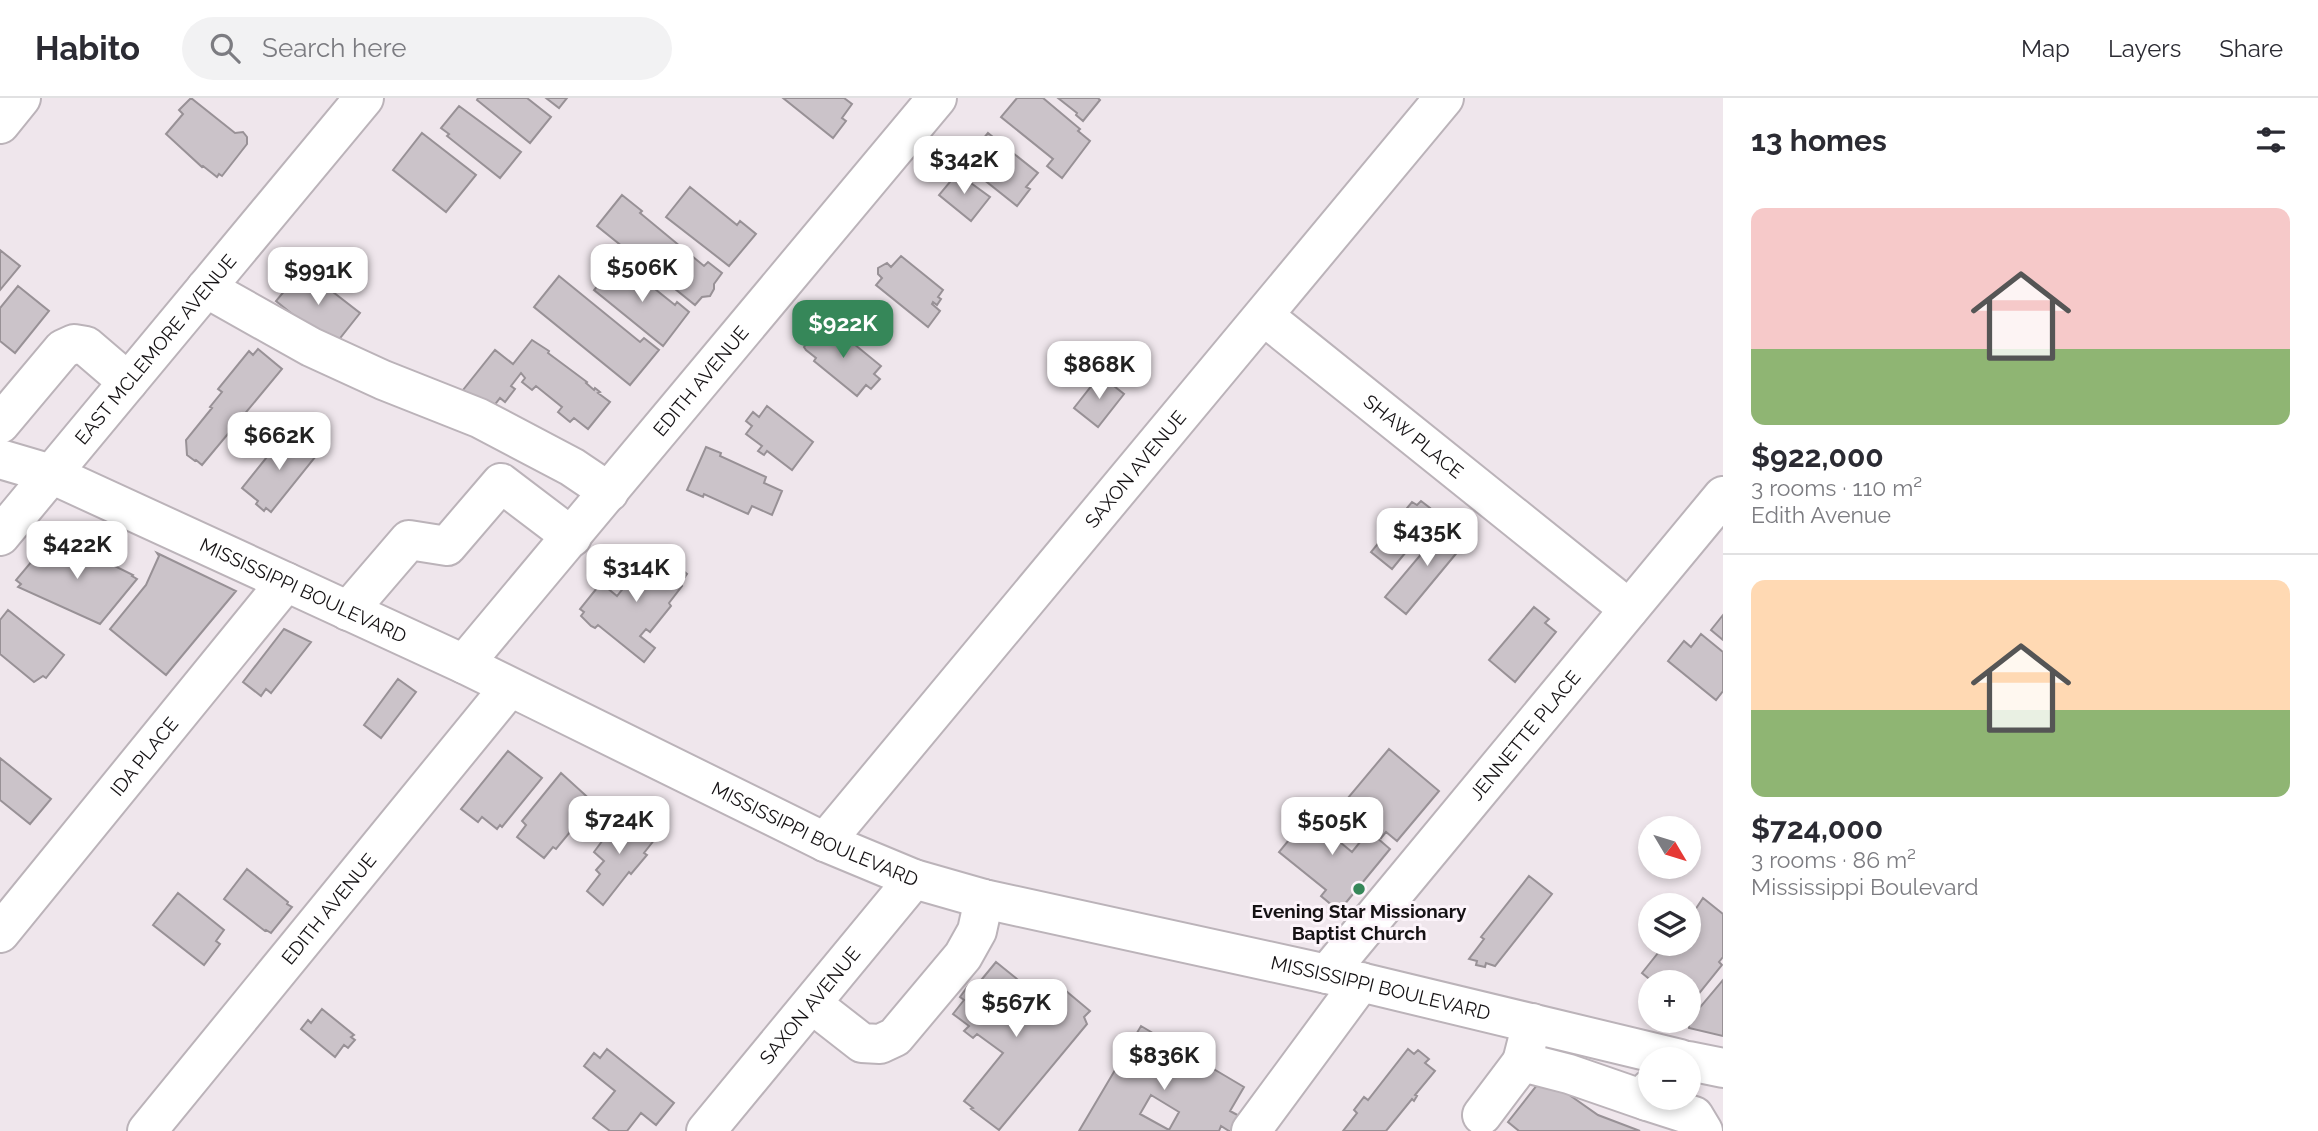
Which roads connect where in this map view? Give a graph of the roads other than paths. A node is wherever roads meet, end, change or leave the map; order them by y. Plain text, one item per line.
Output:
1 (21, 98) edge
2 (364, 98) edge
3 (937, 98) edge
4 (1444, 98) edge
5 (0, 124) edge
6 (205, 288) junction
7 (1264, 316) junction
8 (128, 382) junction
9 (0, 424) edge
10 (0, 432) edge
11 (0, 459) edge
12 (51, 474) junction
13 (609, 492) junction
14 (1723, 496) edge
15 (0, 536) edge
16 (572, 537) junction
17 (286, 582) junction
18 (1629, 609) junction
19 (348, 611) junction
20 (464, 664) junction
21 (509, 688) junction
22 (825, 842) junction
23 (914, 879) junction
24 (984, 899) junction
25 (0, 933) edge
26 (1344, 978) junction
27 (812, 1004) junction
28 (1532, 1023) junction
29 (1638, 1061) edge
30 (1521, 1062) junction
31 (1723, 1068) edge
32 (1701, 1069) edge
33 (1638, 1071) edge
34 (1690, 1110) edge
35 (1482, 1115) dead end
36 (147, 1131) edge
37 (706, 1131) edge
38 (1251, 1131) edge
39 (1703, 1131) edge

1 - 5 street
2 - 6 street, EAST MCLEMORE AVENUE
3 - 13 street, EDITH AVENUE
4 - 7 street, SAXON AVENUE
6 - 8 street, EAST MCLEMORE AVENUE
6 - 13 street
7 - 18 street, SHAW PLACE
7 - 22 street, SAXON AVENUE
8 - 9 street
8 - 12 street, EAST MCLEMORE AVENUE
10 - 12 street
11 - 12 street, MISSISSIPPI BOULEVARD
12 - 15 street, EAST MCLEMORE AVENUE
12 - 17 street, MISSISSIPPI BOULEVARD
13 - 16 street, EDITH AVENUE
14 - 18 street, JENNETTE PLACE
16 - 19 street
16 - 20 street, EDITH AVENUE
17 - 19 street, MISSISSIPPI BOULEVARD
17 - 25 street, IDA PLACE
18 - 26 street, JENNETTE PLACE
19 - 20 street, MISSISSIPPI BOULEVARD
20 - 21 street, MISSISSIPPI BOULEVARD
21 - 22 street, MISSISSIPPI BOULEVARD
21 - 36 street, EDITH AVENUE
22 - 23 street, MISSISSIPPI BOULEVARD
23 - 24 street, MISSISSIPPI BOULEVARD
23 - 27 street, SAXON AVENUE
24 - 26 street, MISSISSIPPI BOULEVARD
24 - 27 street
26 - 28 street, MISSISSIPPI BOULEVARD
26 - 38 street, JENNETTE PLACE
27 - 37 street, SAXON AVENUE
28 - 29 street, MISSISSIPPI BOULEVARD
28 - 30 street
30 - 33 street
30 - 35 street
31 - 32 street, MISSISSIPPI BOULEVARD
34 - 39 street

